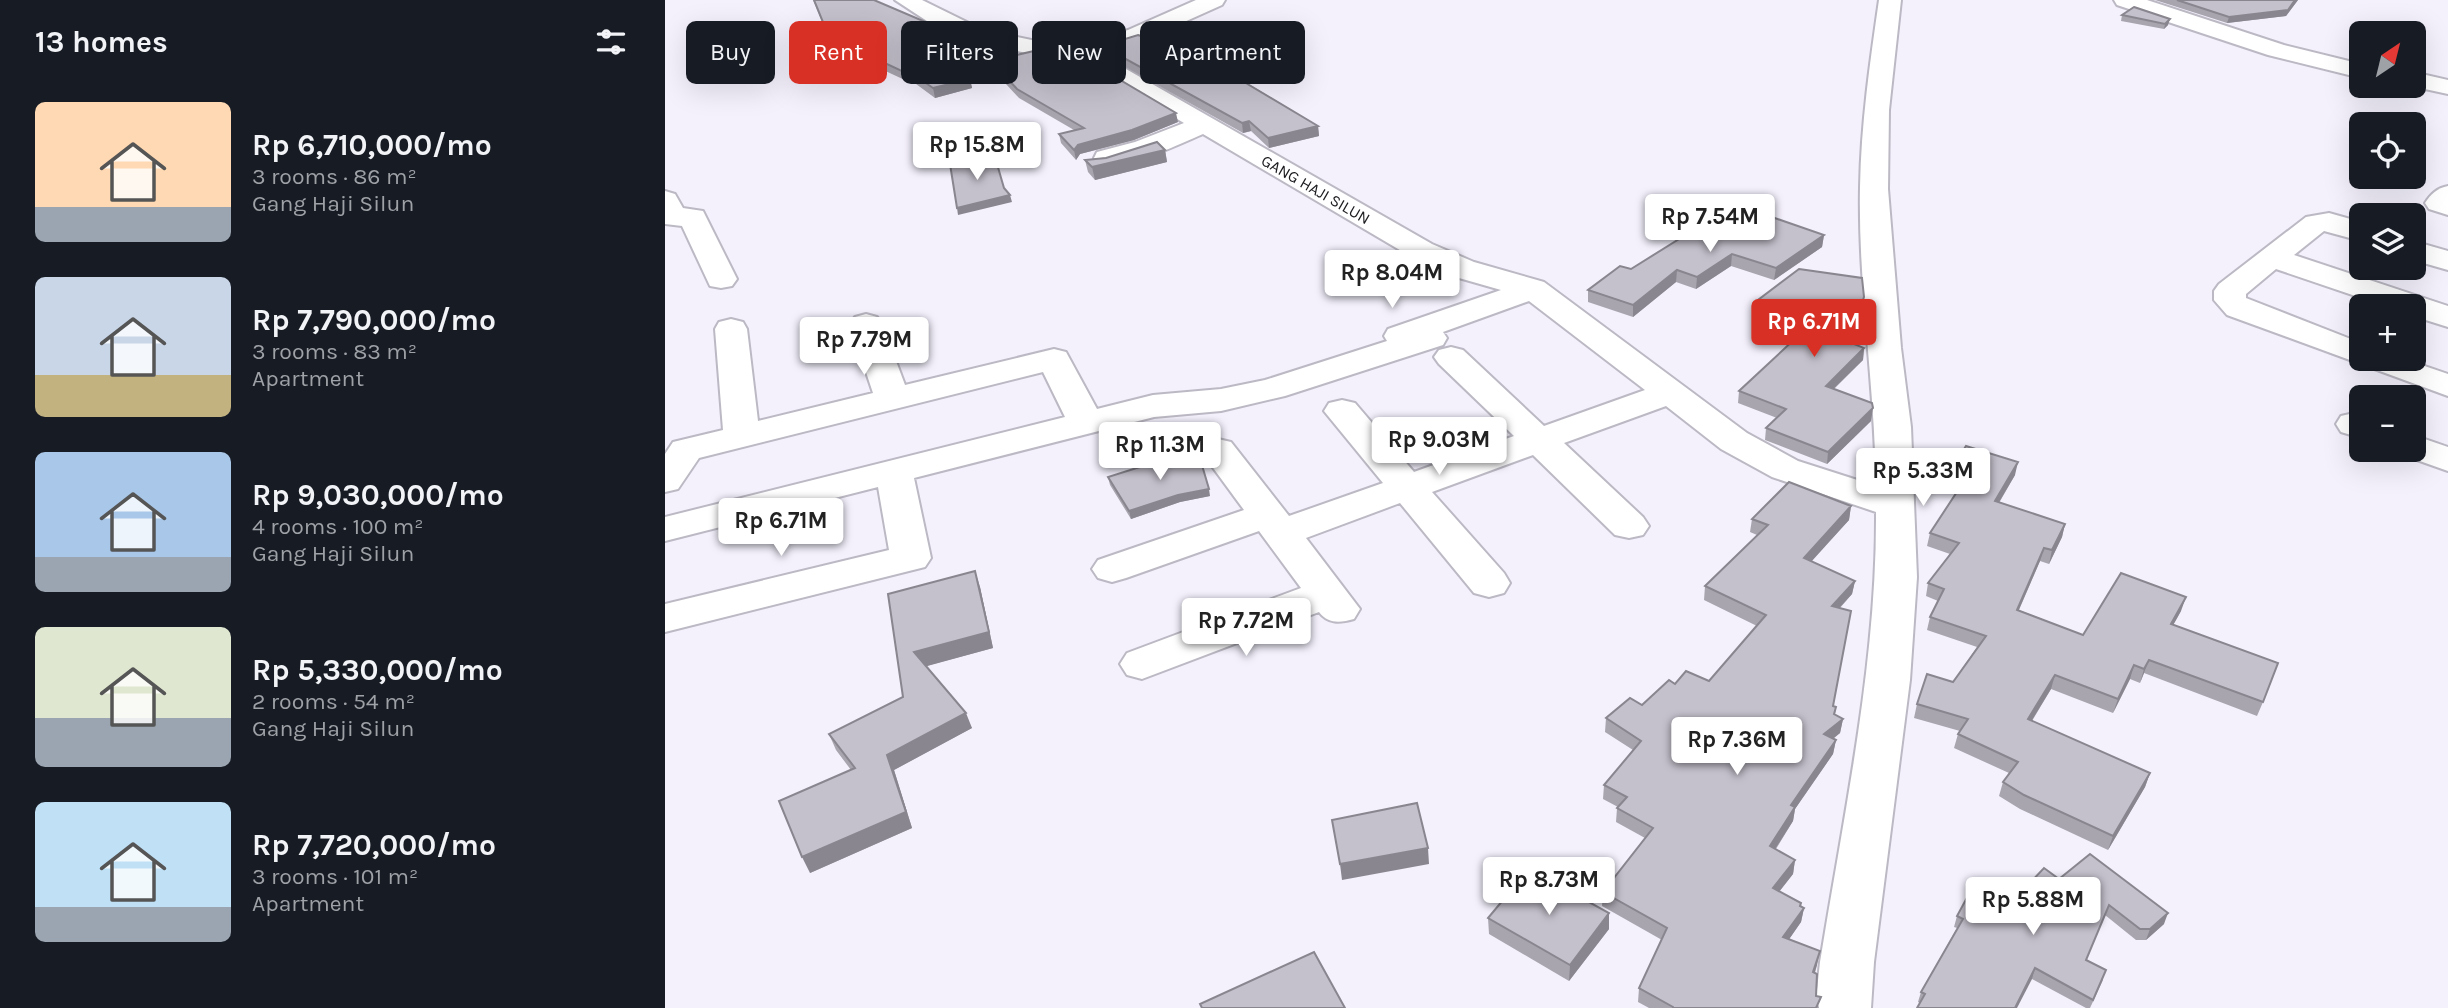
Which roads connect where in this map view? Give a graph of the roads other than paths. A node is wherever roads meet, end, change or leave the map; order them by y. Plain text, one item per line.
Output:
1 (906, 0) edge
2 (1214, 0) edge
3 (1890, 0) edge
4 (2125, 0) edge
5 (1126, 38) edge
6 (1032, 46) edge
7 (2349, 68) edge
8 (1126, 79) edge
9 (2426, 82) edge
10 (2448, 87) edge
11 (1203, 125) junction
12 (1091, 163) edge
13 (2448, 194) edge
14 (2448, 206) edge
15 (668, 212) edge
16 (2349, 229) edge
17 (2426, 254) edge
18 (2272, 258) junction
19 (2448, 261) edge
20 (721, 279) dead end
21 (1533, 289) junction
22 (2448, 317) edge
23 (866, 324) dead end
24 (731, 329) dead end
25 (2349, 351) edge
26 (1451, 357) dead end
27 (2406, 371) edge
28 (2448, 386) edge
29 (1669, 393) junction
30 (892, 399) junction
31 (1342, 411) dead end
32 (1086, 423) junction
33 (742, 436) junction
34 (1537, 441) junction
35 (1219, 450) dead end
36 (2426, 451) edge
37 (2448, 460) edge
38 (894, 471) junction
39 (665, 481) edge
40 (1409, 487) junction
41 (1893, 505) junction
42 (1275, 524) junction
43 (1629, 526) dead end
44 (665, 529) edge
45 (1112, 569) dead end
46 (1489, 583) dead end
47 (665, 618) edge
48 (1142, 664) dead end
49 (1843, 1008) edge

1 - 6 street, GANG HAJI SILUN
2 - 5 street
3 - 41 street
4 - 7 street
8 - 11 street, GANG HAJI SILUN
9 - 10 street
11 - 12 street
11 - 21 street, GANG HAJI SILUN
13 - 14 street
15 - 20 street
16 - 18 street
17 - 19 street
18 - 22 street
18 - 25 street
21 - 29 street, GANG HAJI SILUN
21 - 32 street
23 - 30 street
24 - 33 street
26 - 34 street
27 - 28 street
29 - 34 street
29 - 41 street, GANG HAJI SILUN
30 - 32 street
30 - 33 street
31 - 40 street
32 - 38 street
33 - 39 street
34 - 40 street
34 - 43 street
35 - 42 street
36 - 37 street
38 - 44 street
38 - 47 street
40 - 42 street
40 - 46 street
41 - 49 street
42 - 45 street
42 - 48 street

